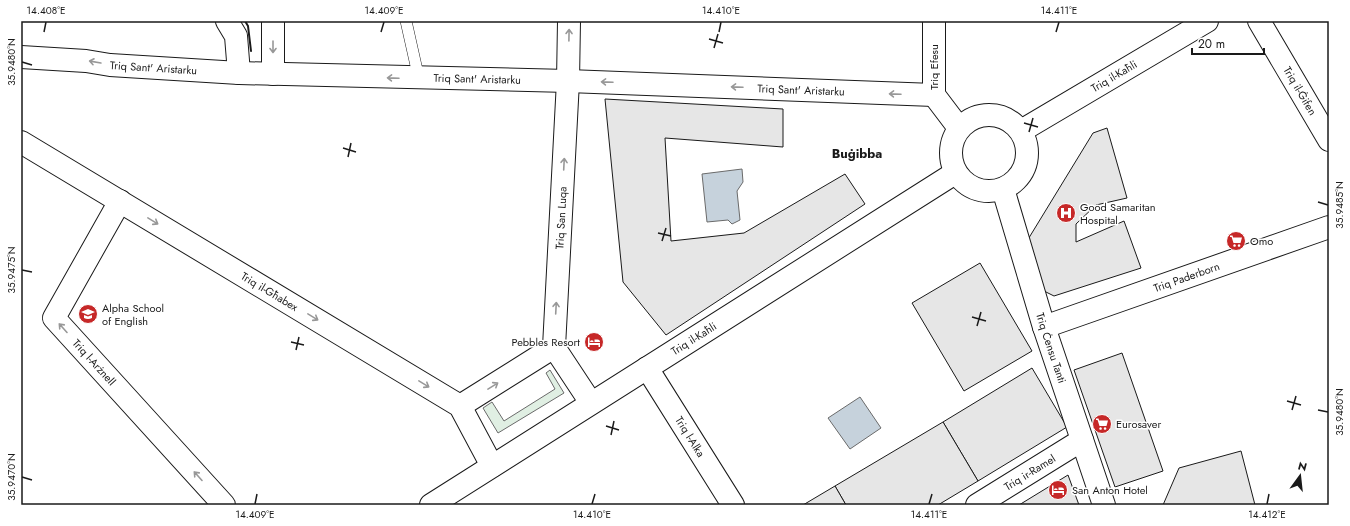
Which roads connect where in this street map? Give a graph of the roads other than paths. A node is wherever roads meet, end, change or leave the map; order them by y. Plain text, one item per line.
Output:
1 (227, 21) edge
2 (273, 21) edge
3 (406, 21) edge
4 (569, 21) edge
5 (934, 21) edge
6 (1207, 21) edge
7 (1259, 21) edge
8 (21, 58) edge
9 (239, 73) junction
10 (273, 74) junction
11 (419, 79) junction
12 (568, 81) junction
13 (934, 95) junction
14 (959, 128) junction
15 (1021, 131) junction
16 (1329, 140) edge
17 (21, 142) edge
18 (956, 173) junction
19 (1003, 189) junction
20 (120, 201) junction
21 (1329, 226) edge
22 (1044, 327) junction
23 (554, 347) junction
24 (648, 368) junction
25 (591, 403) junction
26 (460, 406) junction
27 (1082, 440) junction
28 (492, 466) junction
29 (224, 505) edge
30 (431, 505) edge
31 (733, 505) edge
32 (977, 505) edge
33 (1104, 505) edge

1 - 9 street
2 -> 10 street
3 - 11 lane
12 -> 4 street, Triq San Luqa
5 - 13 street, Triq Efesu
6 - 15 street, Triq il-Kaħli
7 - 16 street, Triq il-Ġifen
9 -> 8 street, Triq Sant' Aristarku
9 - 10 street, Triq Sant' Aristarku
11 -> 10 street, Triq Sant' Aristarku
11 - 12 street, Triq Sant' Aristarku
13 -> 12 street, Triq Sant' Aristarku
23 -> 12 street, Triq San Luqa
13 - 14 street, Triq Efesu
14 - 15 street
14 - 18 street
15 - 19 street
17 - 20 street, Triq il-Għabex
18 - 19 street
18 - 24 street, Triq il-Kaħli
19 - 22 street, Triq Ċensu Tanti
20 -> 26 street, Triq il-Għabex
29 -> 20 street, Triq l-Arżnell
21 - 22 street, Triq Paderborn
22 - 27 street, Triq Ċensu Tanti
23 - 25 street
26 -> 23 street
24 - 25 street, Triq il-Kaħli
24 - 31 street, Triq l-Alka
25 - 28 street, Triq il-Kaħli
26 - 28 street
27 - 32 street, Triq ir-Ramel
27 - 33 street, Triq Ċensu Tanti
28 - 30 street, Triq il-Kaħli

